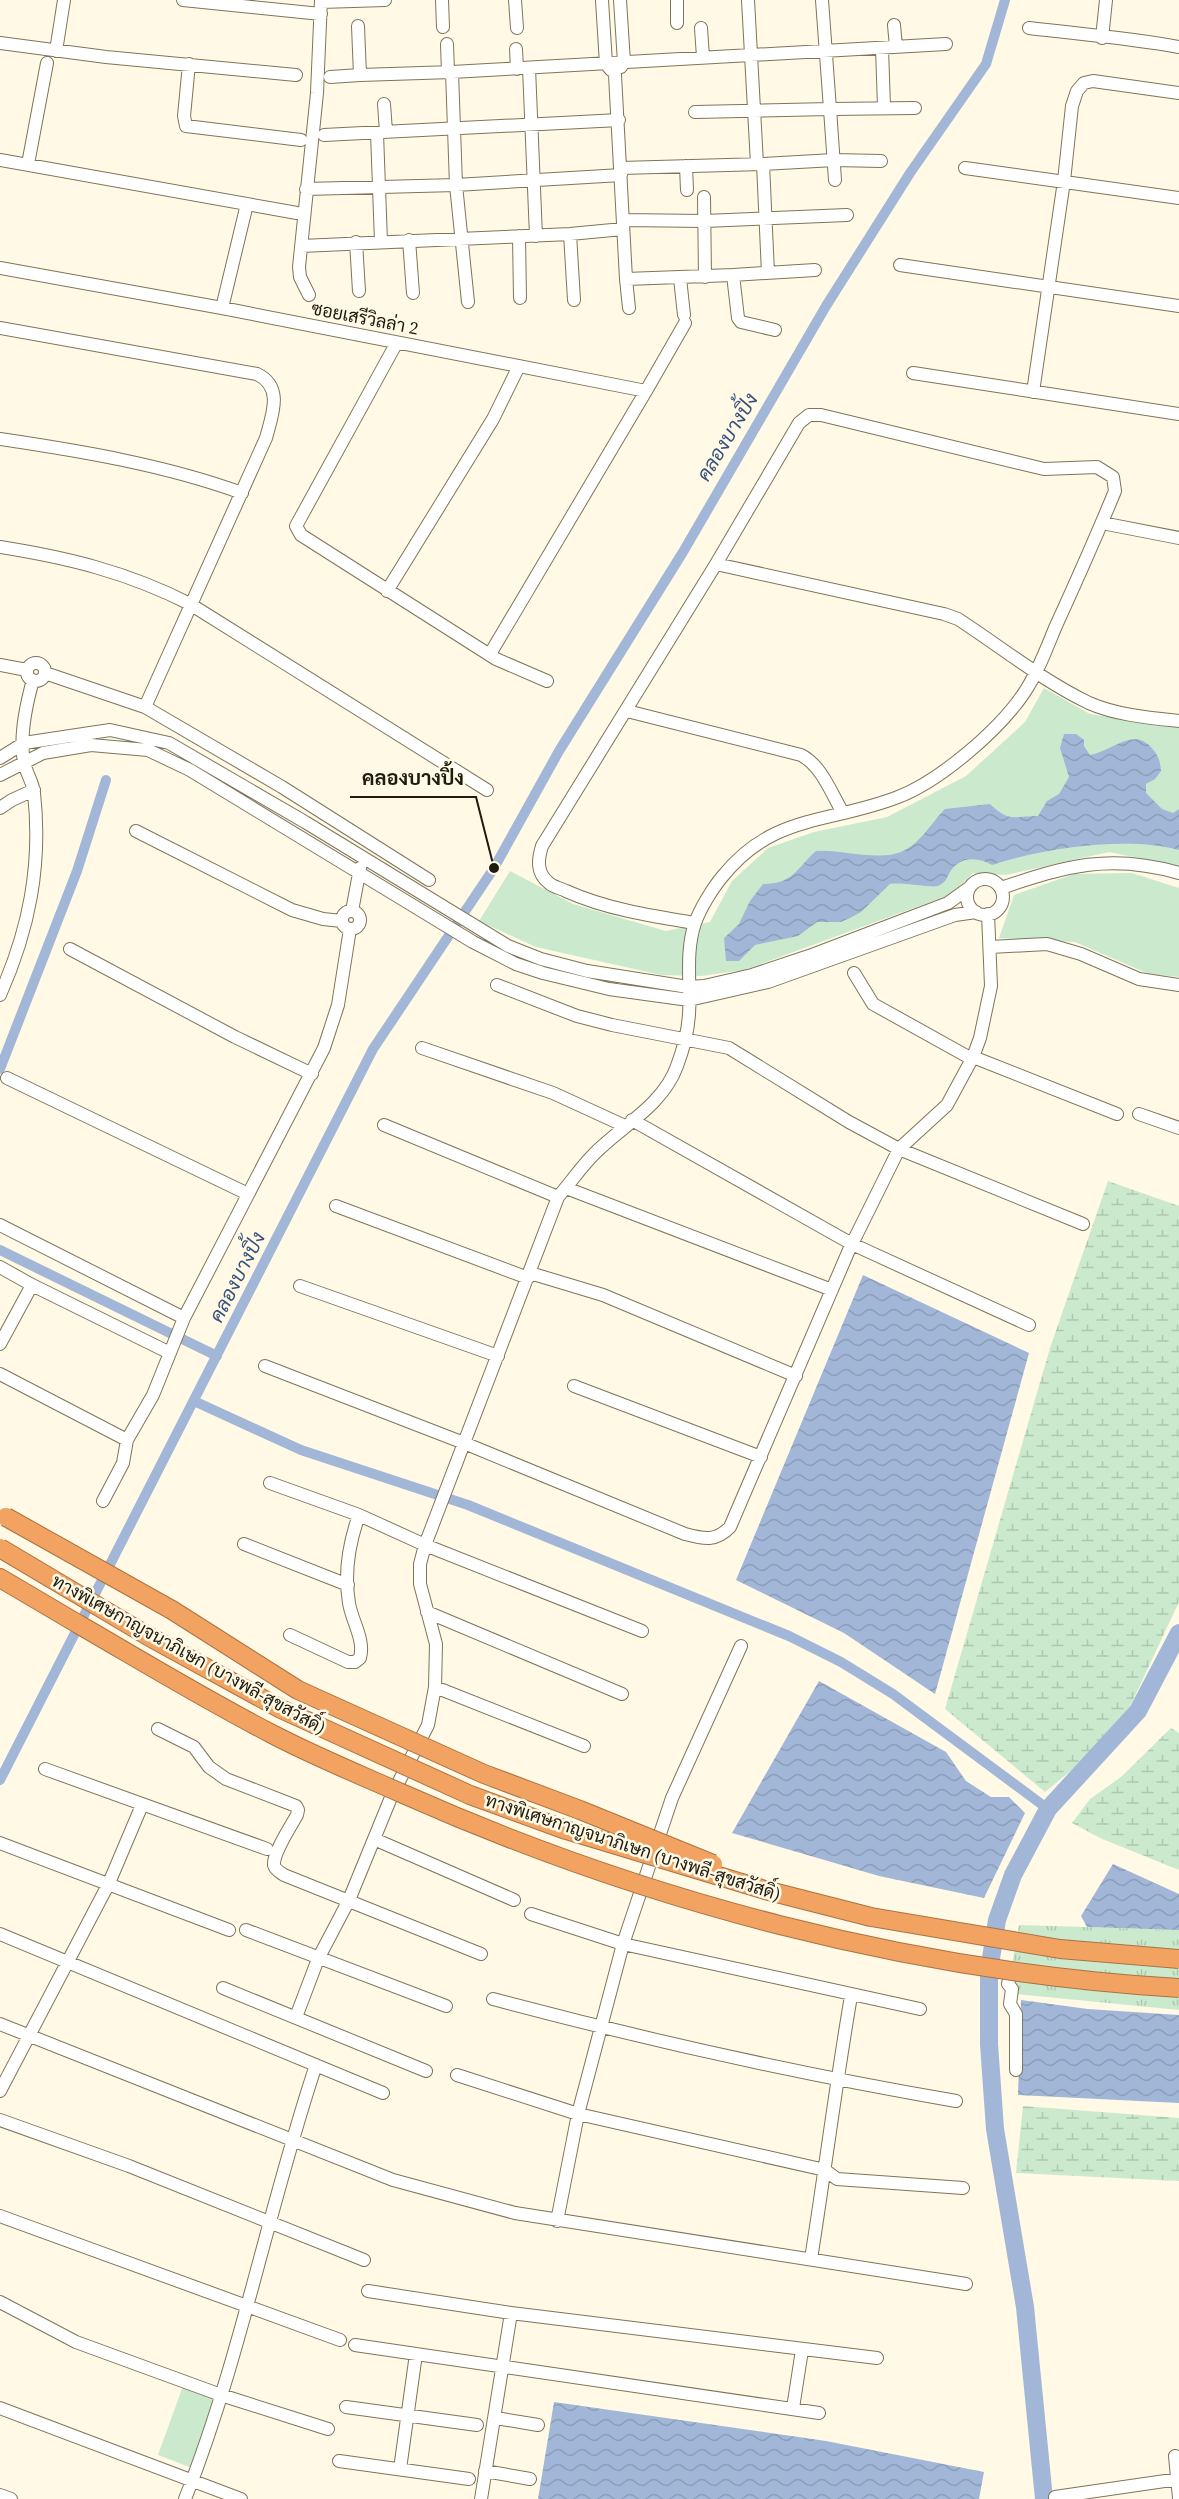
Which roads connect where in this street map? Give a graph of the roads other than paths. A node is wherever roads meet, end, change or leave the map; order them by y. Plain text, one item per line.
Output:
1 (61, 0) edge
2 (183, 0) edge
3 (385, 0) edge
4 (442, 0) edge
5 (515, 0) edge
6 (602, 0) edge
7 (620, 0) edge
8 (677, 0) edge
9 (747, 0) edge
10 (822, 0) edge
11 (1106, 0) edge
12 (321, 6) edge
13 (677, 23) dead end
14 (894, 24) dead end
15 (358, 26) dead end
16 (443, 27) dead end
17 (517, 28) dead end
18 (701, 28) dead end
19 (1029, 28) dead end
20 (1102, 38) junction
21 (0, 43) edge
22 (447, 44) dead end
23 (946, 44) dead end
24 (896, 47) junction
25 (1179, 47) edge
26 (882, 48) junction
27 (516, 49) dead end
28 (56, 51) junction
29 (826, 52) junction
30 (751, 55) junction
31 (703, 57) junction
32 (624, 62) junction
33 (47, 63) dead end
34 (189, 64) junction
35 (606, 64) junction
36 (523, 68) junction
37 (450, 73) junction
38 (296, 75) dead end
39 (360, 75) junction
40 (615, 75) junction
41 (330, 76) dead end
42 (1179, 93) edge
43 (384, 104) dead end
44 (884, 107) junction
45 (915, 108) dead end
46 (830, 109) junction
47 (755, 111) junction
48 (695, 112) dead end
49 (619, 120) junction
50 (532, 125) junction
51 (454, 129) junction
52 (381, 132) junction
53 (324, 135) dead end
54 (301, 140) dead end
55 (0, 160) edge
56 (834, 160) junction
57 (881, 162) dead end
58 (27, 164) junction
59 (760, 164) junction
60 (686, 166) junction
61 (964, 168) dead end
62 (621, 172) junction
63 (835, 180) dead end
64 (535, 181) junction
65 (1064, 181) junction
66 (456, 185) junction
67 (378, 187) junction
68 (306, 189) junction
69 (687, 190) dead end
70 (704, 197) dead end
71 (1179, 198) edge
72 (247, 204) junction
73 (297, 213) dead end
74 (847, 215) dead end
75 (765, 219) junction
76 (705, 221) junction
77 (623, 225) junction
78 (570, 234) junction
79 (519, 236) junction
80 (536, 236) junction
81 (460, 238) junction
82 (409, 240) junction
83 (356, 242) junction
84 (381, 242) junction
85 (301, 246) junction
86 (900, 265) dead end
87 (0, 268) edge
88 (815, 270) dead end
89 (768, 273) junction
90 (733, 275) junction
91 (705, 277) junction
92 (680, 278) junction
93 (626, 279) junction
94 (1048, 286) junction
95 (359, 291) dead end
96 (413, 293) dead end
97 (309, 295) dead end
98 (520, 298) dead end
99 (574, 300) dead end
100 (468, 302) dead end
101 (1179, 306) edge
102 (222, 308) junction
103 (629, 308) dead end
104 (0, 328) edge
105 (775, 330) dead end
106 (396, 344) junction
107 (519, 366) junction
108 (913, 373) dead end
109 (646, 391) junction
110 (1033, 392) junction
111 (1179, 414) edge
112 (0, 439) edge
113 (242, 493) junction
114 (1102, 523) junction
115 (1179, 538) edge
116 (0, 547) edge
117 (716, 564) junction
118 (387, 591) junction
119 (190, 604) junction
120 (490, 654) junction
121 (0, 665) edge
122 (1036, 670) junction
123 (30, 675) junction
124 (547, 681) dead end
125 (145, 707) junction
126 (627, 711) junction
127 (1179, 721) edge
128 (24, 742) junction
129 (0, 758) edge
130 (24, 761) junction
131 (0, 774) edge
132 (34, 790) junction
133 (487, 790) dead end
134 (0, 808) edge
135 (843, 813) junction
136 (136, 831) dead end
137 (364, 858) junction
138 (1179, 873) edge
139 (359, 874) junction
140 (429, 880) dead end
141 (969, 888) junction
142 (1000, 888) junction
143 (982, 913) junction
144 (695, 923) junction
145 (346, 925) junction
146 (990, 947) junction
147 (70, 948) dead end
148 (854, 973) dead end
149 (497, 985) dead end
150 (1179, 985) edge
151 (688, 994) junction
152 (0, 995) edge
153 (686, 1039) junction
154 (422, 1048) dead end
155 (972, 1058) junction
156 (312, 1074) junction
157 (7, 1078) dead end
158 (1117, 1113) dead end
159 (1139, 1114) dead end
160 (629, 1123) junction
161 (384, 1125) dead end
162 (1179, 1128) edge
163 (899, 1149) junction
164 (562, 1192) junction
165 (248, 1194) junction
166 (336, 1206) dead end
167 (1083, 1224) dead end
168 (0, 1226) edge
169 (852, 1244) junction
170 (0, 1267) edge
171 (529, 1275) junction
172 (32, 1285) junction
173 (300, 1286) dead end
174 (832, 1290) junction
175 (183, 1321) junction
176 (1029, 1325) dead end
177 (0, 1344) edge
178 (171, 1350) junction
179 (498, 1356) junction
180 (265, 1366) dead end
181 (0, 1374) edge
182 (796, 1376) junction
183 (574, 1386) dead end
184 (127, 1440) junction
185 (464, 1443) junction
186 (761, 1457) junction
187 (270, 1483) dead end
188 (104, 1502) dead end
189 (2, 1515) edge
190 (359, 1515) junction
191 (244, 1544) dead end
192 (425, 1545) junction
193 (0, 1548) edge
194 (4, 1583) edge
195 (348, 1585) junction
196 (427, 1612) junction
197 (642, 1631) dead end
198 (290, 1635) dead end
199 (741, 1646) dead end
200 (435, 1687) junction
201 (622, 1694) dead end
202 (158, 1729) dead end
203 (584, 1746) dead end
204 (45, 1769) dead end
205 (142, 1805) junction
206 (374, 1839) junction
207 (0, 1843) edge
208 (267, 1849) dead end
209 (109, 1883) junction
210 (765, 1890) junction
211 (349, 1900) junction
212 (514, 1900) dead end
213 (531, 1914) dead end
214 (229, 1930) dead end
215 (246, 1930) dead end
216 (0, 1934) edge
217 (623, 1944) junction
218 (481, 1954) dead end
219 (318, 1959) junction
220 (1179, 1959) edge
221 (67, 1963) junction
222 (1011, 1970) junction
223 (223, 1988) dead end
224 (1179, 1988) edge
225 (851, 1996) junction
226 (493, 1999) dead end
227 (446, 2006) dead end
228 (920, 2009) dead end
229 (296, 2018) junction
230 (0, 2024) edge
231 (599, 2028) junction
232 (29, 2035) junction
233 (316, 2065) junction
234 (1016, 2070) dead end
235 (426, 2072) dead end
236 (457, 2075) dead end
237 (836, 2080) junction
238 (0, 2091) edge
239 (383, 2093) dead end
240 (956, 2101) dead end
241 (578, 2114) junction
242 (0, 2120) edge
243 (291, 2140) junction
244 (825, 2170) junction
245 (963, 2188) dead end
246 (0, 2216) edge
247 (557, 2221) junction
248 (268, 2223) junction
249 (811, 2259) junction
250 (364, 2260) dead end
251 (966, 2284) dead end
252 (368, 2291) dead end
253 (0, 2302) edge
254 (247, 2305) junction
255 (511, 2313) junction
256 (340, 2340) dead end
257 (355, 2345) dead end
258 (802, 2350) junction
259 (416, 2355) junction
260 (877, 2358) dead end
261 (503, 2367) junction
262 (221, 2395) junction
263 (346, 2407) dead end
264 (0, 2408) edge
265 (793, 2408) junction
266 (819, 2413) dead end
267 (407, 2416) junction
268 (496, 2418) junction
269 (477, 2425) dead end
270 (538, 2425) dead end
271 (328, 2429) dead end
272 (1174, 2456) dead end
273 (339, 2461) dead end
274 (400, 2469) junction
275 (485, 2471) junction
276 (469, 2479) dead end
277 (530, 2479) dead end
278 (1178, 2479) edge
279 (192, 2482) junction
280 (0, 2495) edge
281 (1055, 2497) dead end
282 (1179, 2498) edge
283 (11, 2499) edge
284 (185, 2499) edge
285 (241, 2499) edge
286 (481, 2499) edge

1 - 28 street
2 - 12 street
3 - 12 street
4 - 16 street
5 - 17 street
6 - 35 street
7 - 32 street
8 - 13 street
9 - 30 street
10 - 29 street
11 - 20 street
12 - 68 street
14 - 24 street
15 - 39 street
18 - 31 street
19 - 20 street
20 - 25 street
21 - 28 street
22 - 37 street
23 - 24 street
24 - 26 street
26 - 29 street
26 - 44 street
27 - 36 street
28 - 34 street
29 - 30 street
29 - 46 street
30 - 31 street
30 - 47 street
31 - 32 street
32 - 35 street
32 - 40 street
33 - 58 street
34 - 38 street
34 - 54 street
35 - 36 street
35 - 40 street
36 - 37 street
36 - 50 street
37 - 39 street
37 - 51 street
39 - 41 street
40 - 49 street
42 - 65 street
43 - 52 street
44 - 45 street
44 - 46 street
46 - 47 street
46 - 56 street
47 - 48 street
47 - 59 street
49 - 50 street
49 - 62 street
50 - 51 street
50 - 64 street
51 - 52 street
51 - 66 street
52 - 53 street
52 - 67 street
55 - 58 street
56 - 57 street
56 - 59 street
56 - 63 street
58 - 72 street
59 - 60 street
59 - 75 street
60 - 62 street
60 - 69 street
61 - 65 street
62 - 64 street
62 - 77 street
64 - 66 street
64 - 80 street
65 - 71 street
65 - 94 street
66 - 67 street
66 - 81 street
67 - 68 street
67 - 84 street
68 - 85 street
70 - 76 street
72 - 73 street
72 - 102 street
74 - 75 street
75 - 76 street
75 - 89 street
76 - 77 street
76 - 91 street
77 - 78 street
77 - 93 street
78 - 80 street
78 - 99 street
79 - 80 street
79 - 81 street
79 - 98 street
81 - 82 street
81 - 100 street
82 - 84 street
82 - 96 street
83 - 84 street
83 - 85 street
83 - 95 street
85 - 97 street
86 - 94 street
87 - 102 street, ซอยเสรีวิลล่า 2
88 - 89 street
89 - 90 street
90 - 91 street
90 - 105 street
91 - 92 street
92 - 93 street
92 - 109 street
93 - 103 street
94 - 101 street
94 - 110 street
102 - 106 street, ซอยเสรีวิลล่า 2
104 - 113 street
106 - 107 street, ซอยเสรีวิลล่า 2
106 - 118 street
107 - 109 street, ซอยเสรีวิลล่า 2
107 - 118 street
108 - 110 street
109 - 120 street
110 - 111 street
112 - 113 street
113 - 119 street
114 - 115 street
114 - 117 street
114 - 122 street
116 - 119 street
117 - 122 street
117 - 126 street
118 - 120 street
119 - 125 street
119 - 133 street
120 - 124 street
121 - 123 street
122 - 127 street
122 - 135 street
123 - 125 street
123 - 128 street
125 - 140 street
126 - 135 street
126 - 144 street
128 - 129 street
128 - 130 street
128 - 137 street
130 - 131 street
130 - 132 street
130 - 139 street
132 - 134 street
132 - 152 street
135 - 144 street
136 - 145 street
137 - 139 street
137 - 151 street
138 - 142 street
139 - 145 street
139 - 151 street
141 - 142 street
141 - 143 street
141 - 151 street
142 - 143 street
143 - 146 street
143 - 151 street
144 - 151 street
145 - 156 street
146 - 150 street
146 - 155 street
147 - 156 street
148 - 155 street
149 - 153 street
151 - 153 street
153 - 160 street
153 - 163 street
154 - 160 street
155 - 158 street
155 - 163 street
156 - 165 street
157 - 165 street
159 - 162 street
160 - 164 street
160 - 169 street
161 - 164 street
163 - 167 street
163 - 169 street
164 - 171 street
164 - 174 street
165 - 175 street
166 - 171 street
168 - 175 street
169 - 174 street
169 - 176 street
170 - 172 street
171 - 179 street
171 - 182 street
172 - 177 street
172 - 178 street
173 - 179 street
174 - 182 street
175 - 178 street
178 - 184 street
179 - 185 street
180 - 185 street
181 - 184 street
182 - 186 street
183 - 186 street
184 - 188 street
185 - 186 street
185 - 192 street
187 - 190 street
189 - 210 highway, bridge
190 - 192 street
190 - 195 street
191 - 195 street
192 - 196 street
192 - 197 street
193 - 210 highway, ทางพิเศษกาญจนาภิเษก (บางพลี-สุขสวัสดิ์), bridge
194 - 222 highway, ทางพิเศษกาญจนาภิเษก (บางพลี-สุขสวัสดิ์), bridge
195 - 198 street
196 - 200 street
196 - 201 street
199 - 217 street
200 - 203 street
200 - 206 street
202 - 211 street
204 - 205 street
205 - 208 street
205 - 209 street
206 - 211 street
206 - 212 street
207 - 209 street
209 - 214 street
209 - 221 street
210 - 220 highway, ทางพิเศษกาญจนาภิเษก (บางพลี-สุขสวัสดิ์), bridge
211 - 218 street
211 - 219 street
213 - 217 street
215 - 219 street
216 - 221 street
217 - 225 street
217 - 231 street
219 - 227 street
219 - 229 street
221 - 232 street
221 - 233 street
222 - 224 highway, ทางพิเศษกาญจนาภิเษก (บางพลี-สุขสวัสดิ์), bridge
222 - 234 street
223 - 229 street
225 - 228 street
225 - 237 street
226 - 231 street
229 - 235 street
230 - 232 street
231 - 237 street
231 - 241 street
232 - 238 street
232 - 243 street
233 - 239 street
233 - 243 street
236 - 241 street
237 - 240 street
237 - 244 street
241 - 244 street
241 - 247 street
242 - 248 street
243 - 247 street
243 - 248 street
244 - 245 street
244 - 249 street
246 - 254 street
247 - 249 street
248 - 250 street
248 - 254 street
249 - 251 street
252 - 255 street
253 - 262 street
254 - 256 street
254 - 262 street
255 - 258 street
255 - 261 street
257 - 259 street
258 - 260 street
258 - 265 street
259 - 261 street
259 - 267 street
261 - 265 street
261 - 268 street
262 - 271 street
262 - 279 street
263 - 267 street
264 - 279 street
265 - 266 street
267 - 269 street
267 - 274 street
268 - 270 street
268 - 275 street
272 - 278 street
273 - 274 street
274 - 276 street
275 - 277 street
275 - 286 street
278 - 281 street
278 - 282 street
279 - 284 street
279 - 285 street
280 - 283 street

